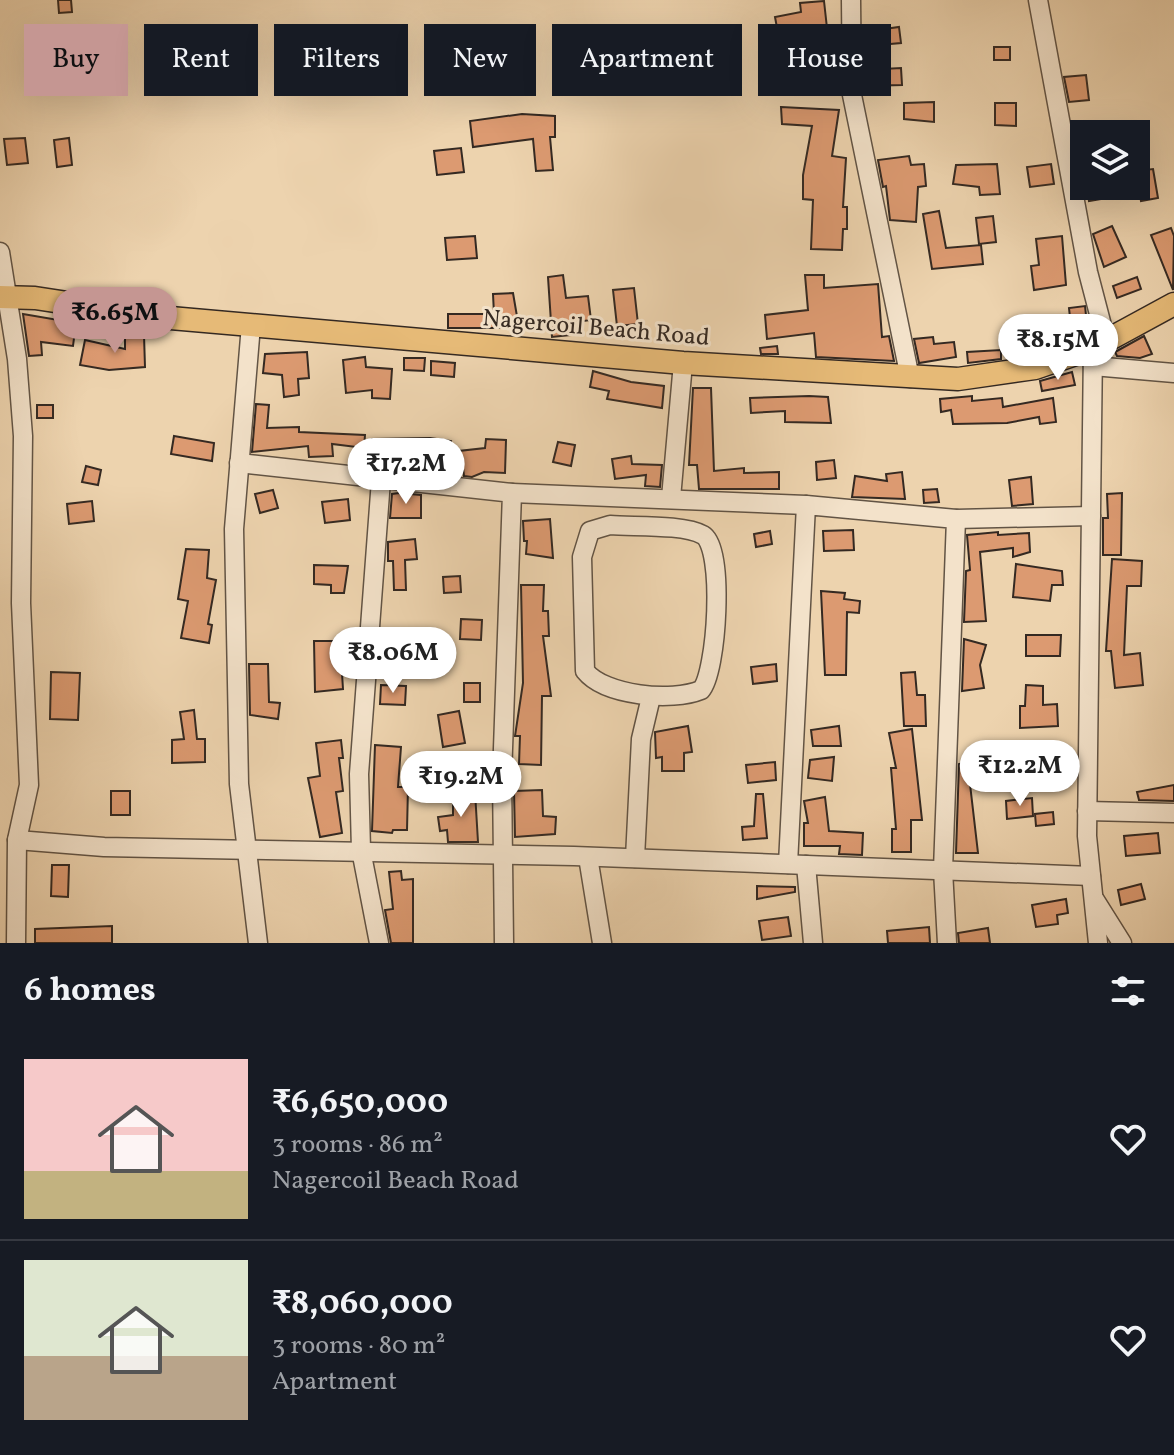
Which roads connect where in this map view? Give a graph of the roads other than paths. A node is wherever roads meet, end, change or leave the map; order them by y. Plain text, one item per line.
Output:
1 (851, 0) edge
2 (1038, 0) edge
3 (0, 252) edge
4 (2, 297) edge
5 (1174, 304) edge
6 (251, 325) junction
7 (1097, 351) junction
8 (683, 363) junction
9 (1174, 373) edge
10 (910, 378) junction
11 (239, 463) junction
12 (381, 480) junction
13 (512, 493) junction
14 (681, 498) junction
15 (806, 505) junction
16 (1091, 516) junction
17 (956, 519) junction
18 (688, 530) junction
19 (651, 697) junction
20 (1087, 811) junction
21 (1174, 813) edge
22 (17, 840) junction
23 (248, 849) junction
24 (361, 850) junction
25 (501, 854) junction
26 (588, 857) junction
27 (635, 858) junction
28 (797, 865) junction
29 (943, 870) junction
30 (1091, 876) junction
31 (1094, 898) junction
32 (16, 943) edge
33 (258, 943) edge
34 (379, 943) edge
35 (504, 943) edge
36 (602, 943) edge
37 (813, 943) edge
38 (947, 943) edge
39 (1098, 943) edge
40 (1122, 943) edge

1 - 10 street
2 - 7 street
3 - 4 street
4 - 6 main road, Nagercoil Beach Road
4 - 22 street
5 - 7 main road, Nagercoil Beach Road
6 - 8 main road, Nagercoil Beach Road
6 - 11 street
7 - 9 street
7 - 10 main road, Nagercoil Beach Road
7 - 16 street
8 - 10 main road, Nagercoil Beach Road
8 - 14 street
11 - 12 street
11 - 23 street
12 - 13 street
12 - 24 street
13 - 14 street
13 - 25 street
14 - 15 street
14 - 18 street
15 - 17 street
15 - 28 street
16 - 17 street
16 - 20 street
17 - 29 street
18 - 19 street
18 - 19 street
19 - 27 street
20 - 21 street
20 - 30 street
22 - 23 street
22 - 32 street
23 - 24 street
23 - 33 street
24 - 25 street
24 - 34 street
25 - 26 street
25 - 35 street
26 - 27 street
26 - 36 street
27 - 28 street
28 - 29 street
28 - 37 street
29 - 30 street
29 - 38 street
30 - 31 street
31 - 39 street
31 - 40 street

